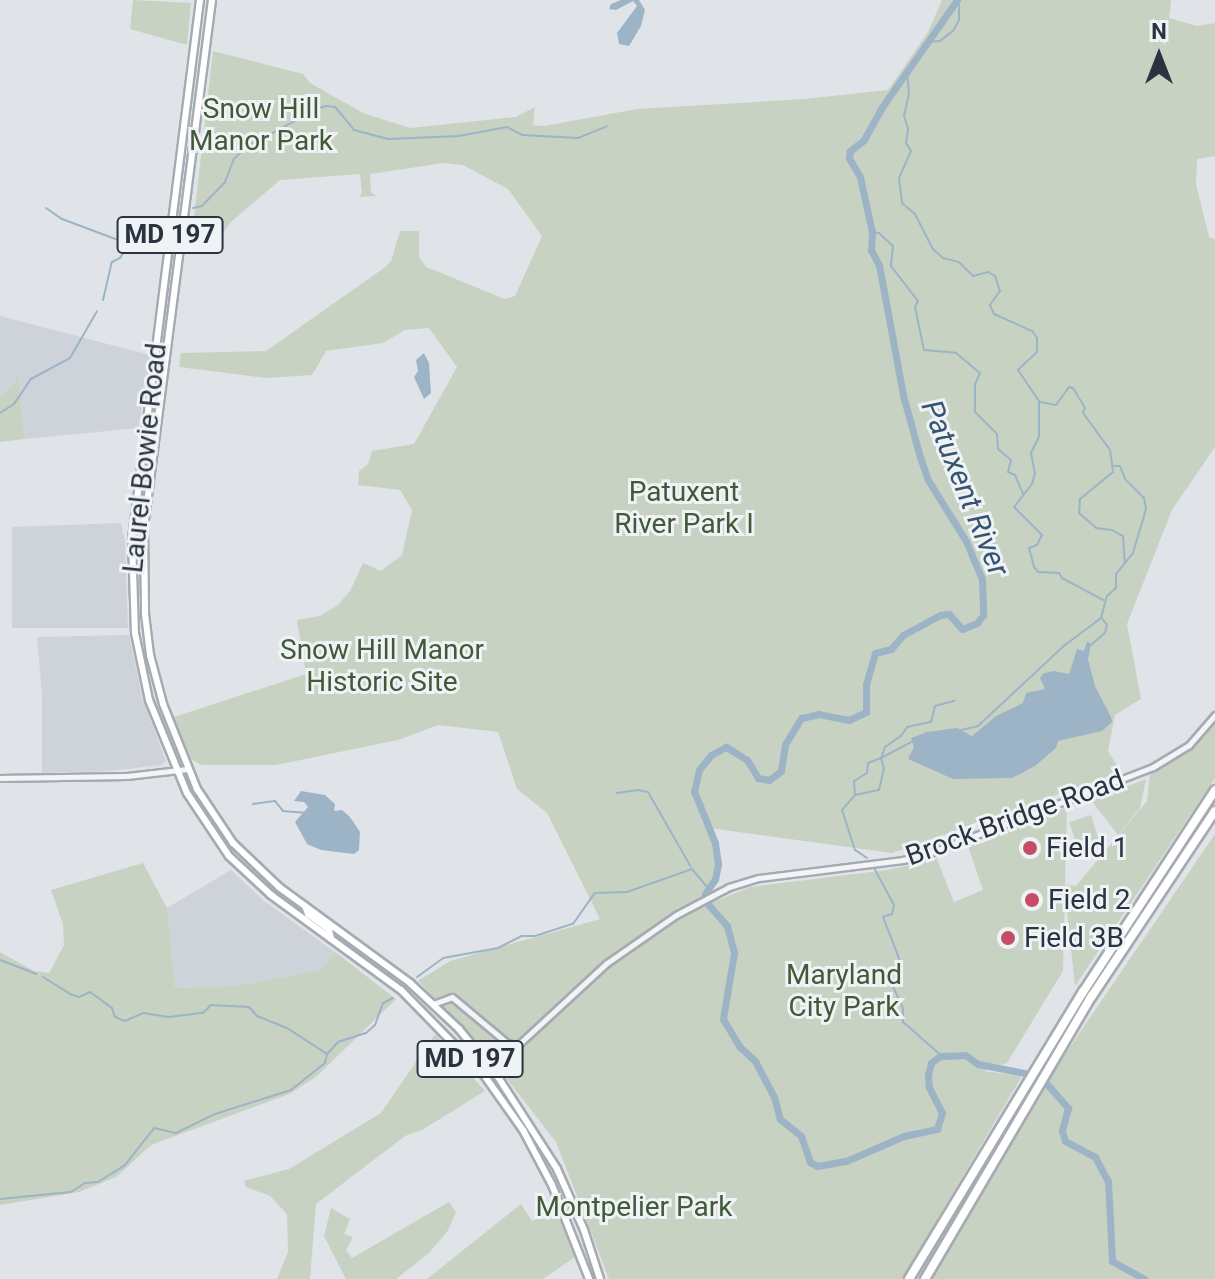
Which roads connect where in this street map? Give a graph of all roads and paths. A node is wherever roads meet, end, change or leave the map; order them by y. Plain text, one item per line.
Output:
1 (200, 0) edge
2 (212, 0) edge
3 (1215, 715) edge
4 (177, 769) junction
5 (188, 769) junction
6 (0, 778) edge
7 (1215, 790) edge
8 (1215, 811) edge
9 (305, 906) junction
10 (331, 939) junction
11 (433, 1004) junction
12 (1056, 1047) junction
13 (589, 1279) edge
14 (600, 1279) edge
15 (909, 1279) edge
16 (925, 1279) edge

1 - 4 main road, Laurel Bowie Road / MD 197
2 - 5 main road, Laurel Bowie Road / MD 197
3 - 11 street, Brock Bridge Road
4 - 5 street
4 - 6 street
4 - 10 main road, Laurel Bowie Road / MD 197
5 - 9 main road, Laurel Bowie Road / MD 197
7 - 12 highway
8 - 12 highway
9 - 10 main road
9 - 11 main road, Laurel Bowie Road / MD 197
10 - 13 main road, Laurel Bowie Road / MD 197
11 - 14 main road, Laurel Bowie Road / MD 197
12 - 15 highway
12 - 16 highway

